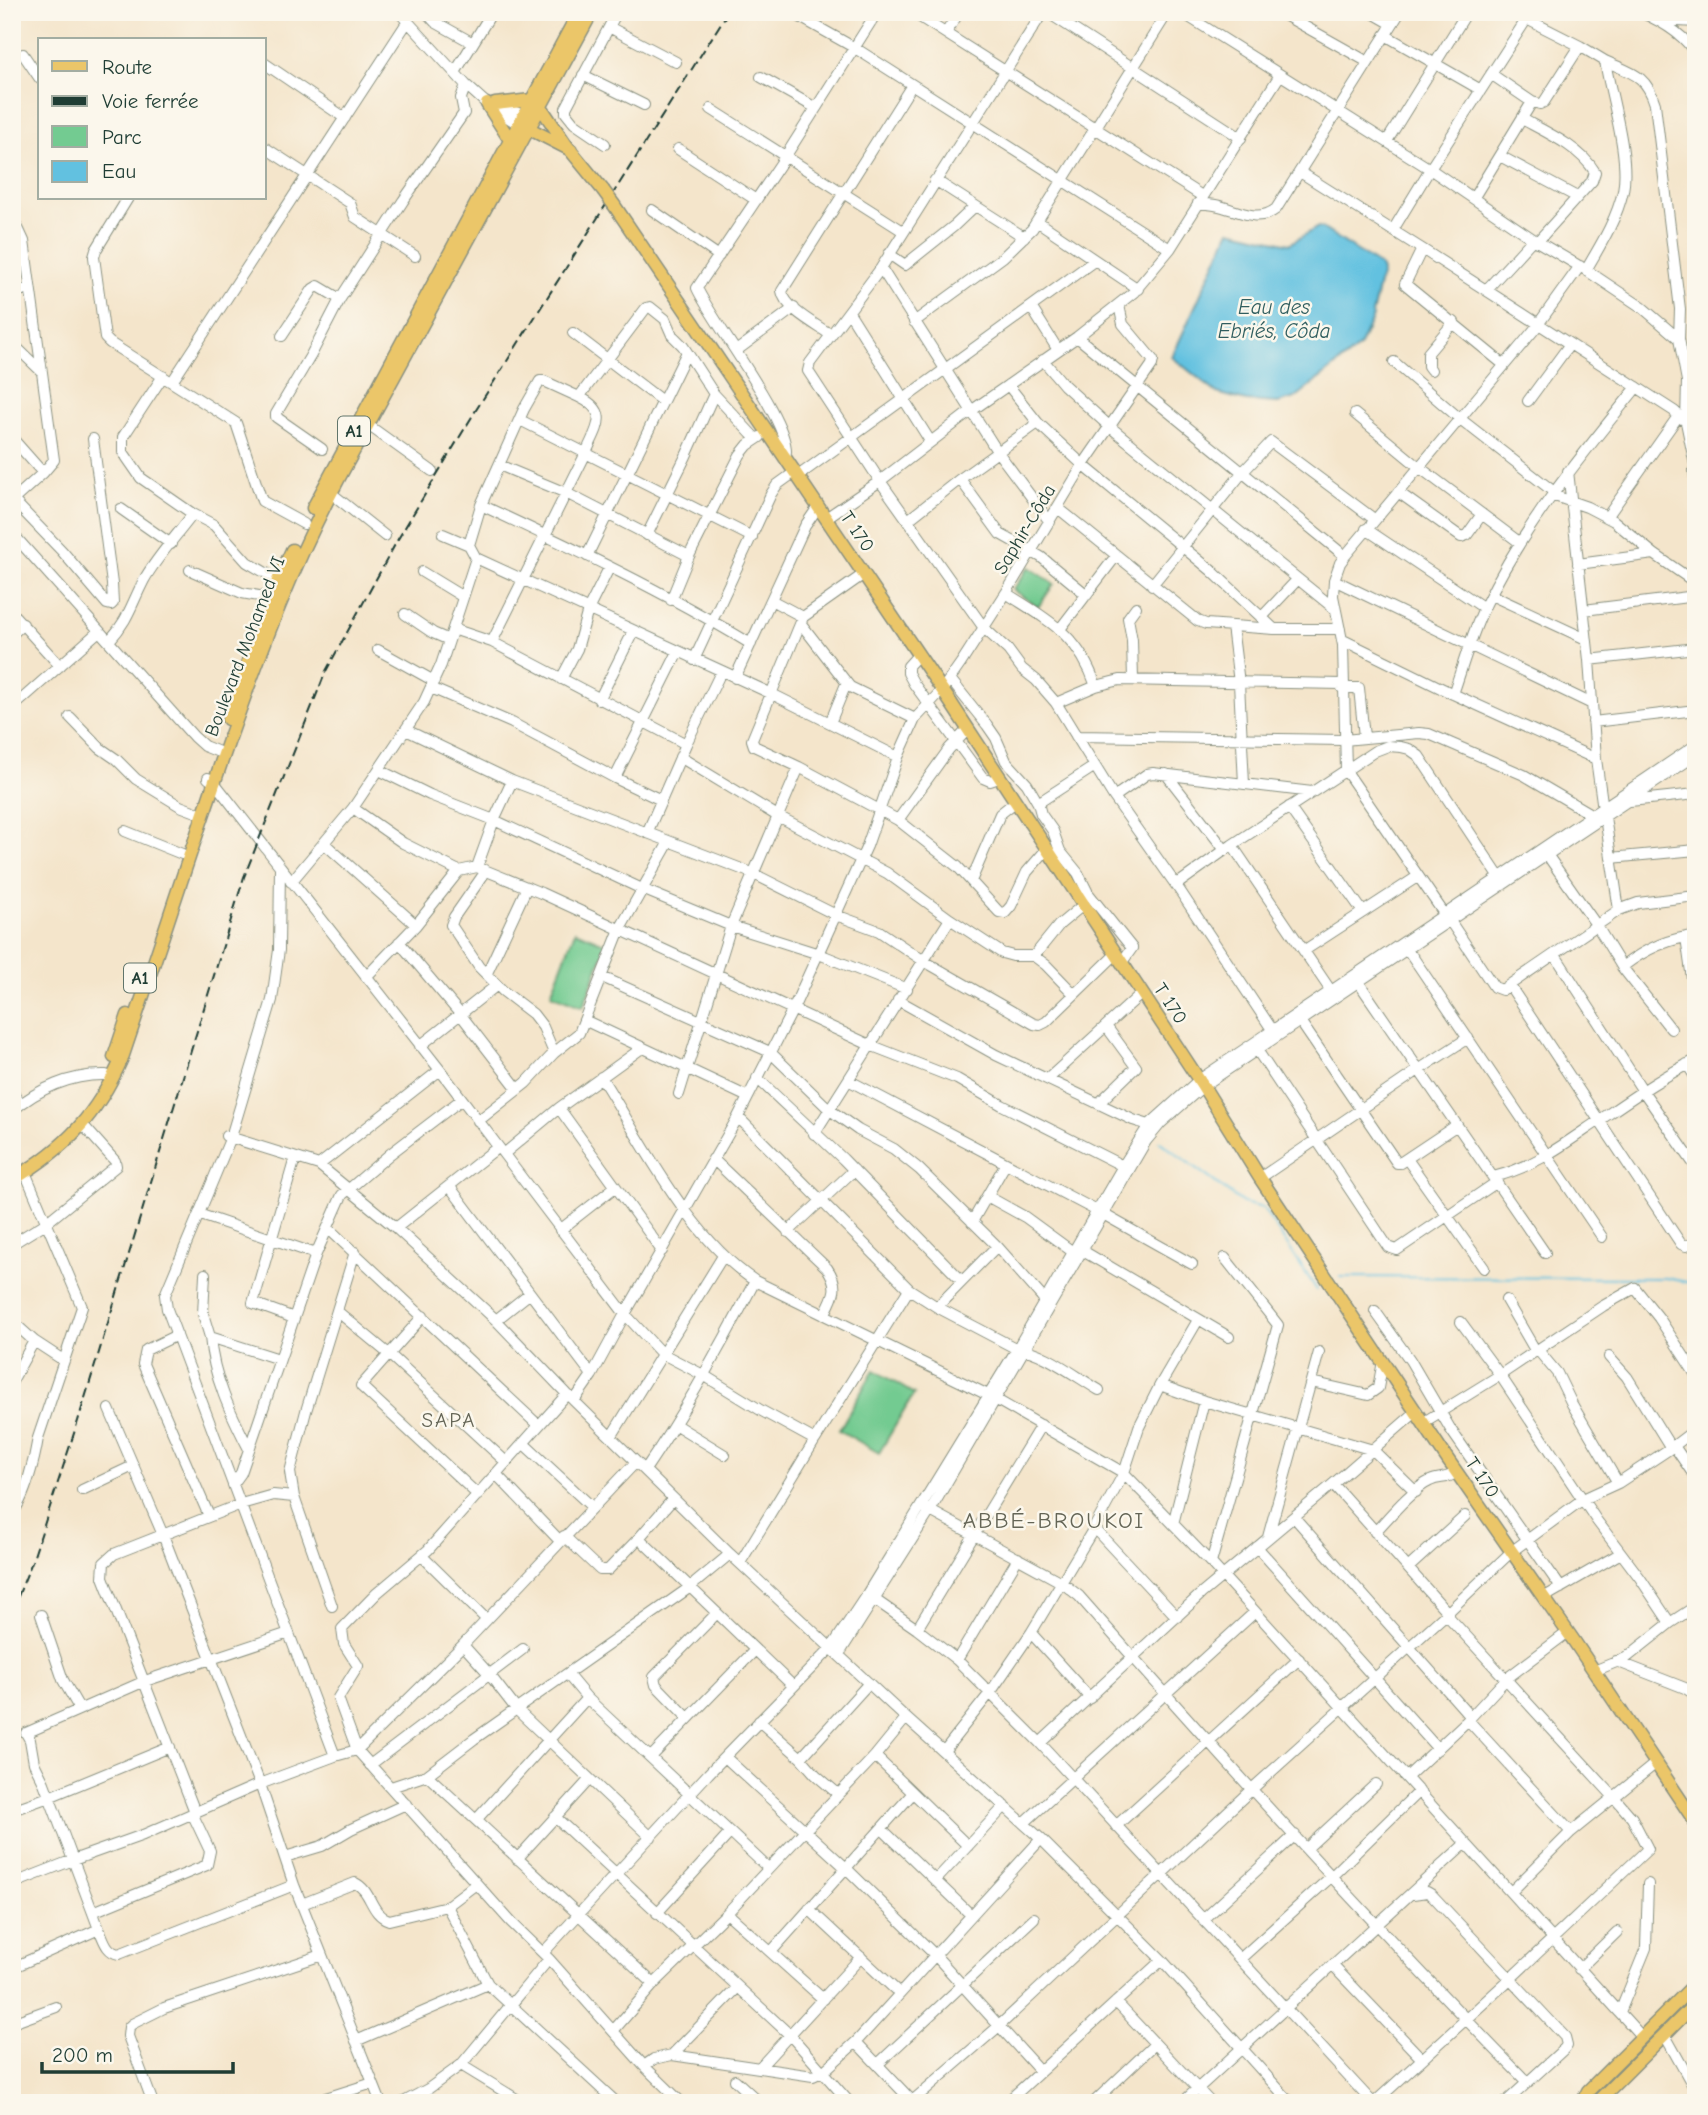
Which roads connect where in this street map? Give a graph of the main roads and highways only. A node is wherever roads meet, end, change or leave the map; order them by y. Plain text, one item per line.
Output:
1 (579, 12) edge
2 (592, 12) edge
3 (535, 103) junction
4 (525, 122) junction
5 (515, 142) junction
6 (565, 147) junction
7 (220, 753) junction
8 (211, 780) junction
9 (19, 1172) edge
10 (12, 1180) edge
11 (1696, 1823) edge
12 (1696, 1983) edge
13 (1696, 1992) edge
14 (1696, 2003) edge
15 (1696, 2013) edge
16 (1583, 2103) edge
17 (1596, 2103) edge
18 (1604, 2103) edge

1 - 3 main road, A1
2 - 3 main road, A1
3 - 4 main road, A1
3 - 5 main road
3 - 6 main road, T 170
4 - 5 main road, Boulevard Mohamed VI / A1
4 - 6 main road
5 - 6 main road
5 - 7 main road, Boulevard Mohamed VI / A1
5 - 7 main road, Boulevard Mohamed VI / A1
6 - 11 main road, T 170, bridge
7 - 8 main road, Boulevard Mohamed VI / A1
8 - 9 main road, Boulevard Mohamed VI / A1
8 - 9 main road, Boulevard Mohamed VI / A1
9 - 10 main road, Boulevard Mohamed VI / A1
12 - 16 main road
13 - 16 main road
14 - 17 main road
15 - 18 main road

